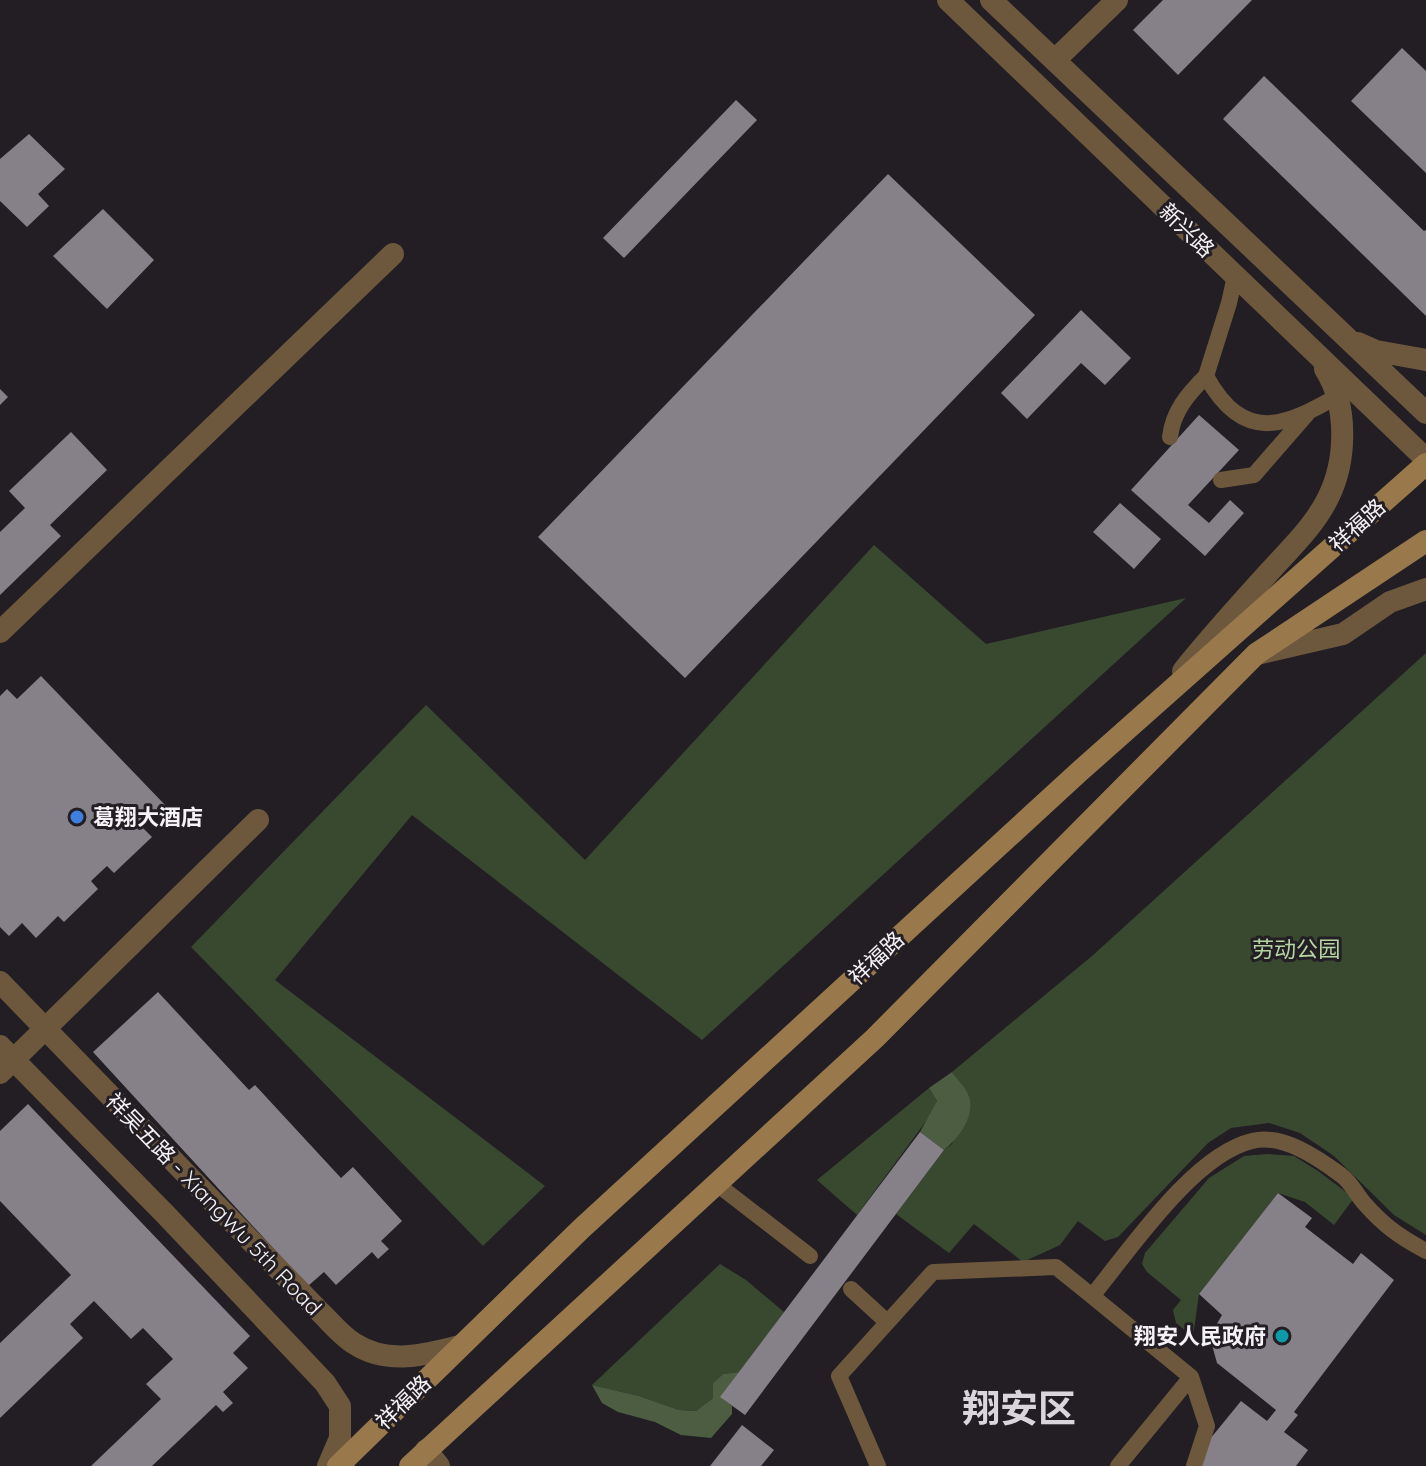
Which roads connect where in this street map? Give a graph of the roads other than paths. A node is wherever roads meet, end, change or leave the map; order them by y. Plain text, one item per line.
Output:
1 (948, 0) edge
2 (991, 0) edge
3 (1117, 0) edge
4 (1055, 60) junction
5 (393, 254) dead end
6 (1235, 276) junction
7 (1335, 327) junction
8 (1426, 360) edge
9 (1206, 376) junction
10 (1344, 392) junction
11 (1426, 413) edge
12 (1307, 414) junction
13 (1170, 437) dead end
14 (1426, 462) edge
15 (1221, 480) dead end
16 (1426, 541) edge
17 (1426, 589) edge
18 (0, 632) edge
19 (1256, 654) junction
20 (1160, 700) junction
21 (258, 820) dead end
22 (0, 982) edge
23 (44, 1030) junction
24 (4, 1059) edge
25 (718, 1185) junction
26 (1426, 1251) edge
27 (810, 1256) dead end
28 (851, 1289) dead end
29 (1092, 1296) junction
30 (887, 1322) junction
31 (460, 1346) junction
32 (1191, 1377) junction
33 (425, 1461) edge
34 (328, 1466) edge
35 (338, 1466) edge
36 (878, 1466) edge
37 (1118, 1466) edge
38 (1194, 1466) edge

1 - 6 street, 新兴路
2 - 4 street, 新兴路
3 - 4 street
4 - 7 street, 新兴路
5 - 18 street
6 - 9 lane
6 - 10 street, 新兴路
7 - 8 street
7 - 11 street, 新兴路
9 - 12 lane
9 - 13 lane
10 - 12 lane
10 - 14 street, 新兴路
10 - 20 street
12 - 15 lane
14 - 20 main road, 祥福路
16 - 19 main road
17 - 19 street
19 - 25 main road
20 - 31 main road, 祥福路
21 - 23 street
22 - 23 street, 祥吴五路 - XiangWu 5th Road
23 - 24 street
23 - 31 street, 祥吴五路 - XiangWu 5th Road
24 - 34 street, 祥吴五路 - XiangWu 5th Road
25 - 27 lane
25 - 33 main road
26 - 29 lane
28 - 30 lane
29 - 30 lane
29 - 32 lane
30 - 36 lane
31 - 35 main road, 祥福路
32 - 37 lane
32 - 38 lane

